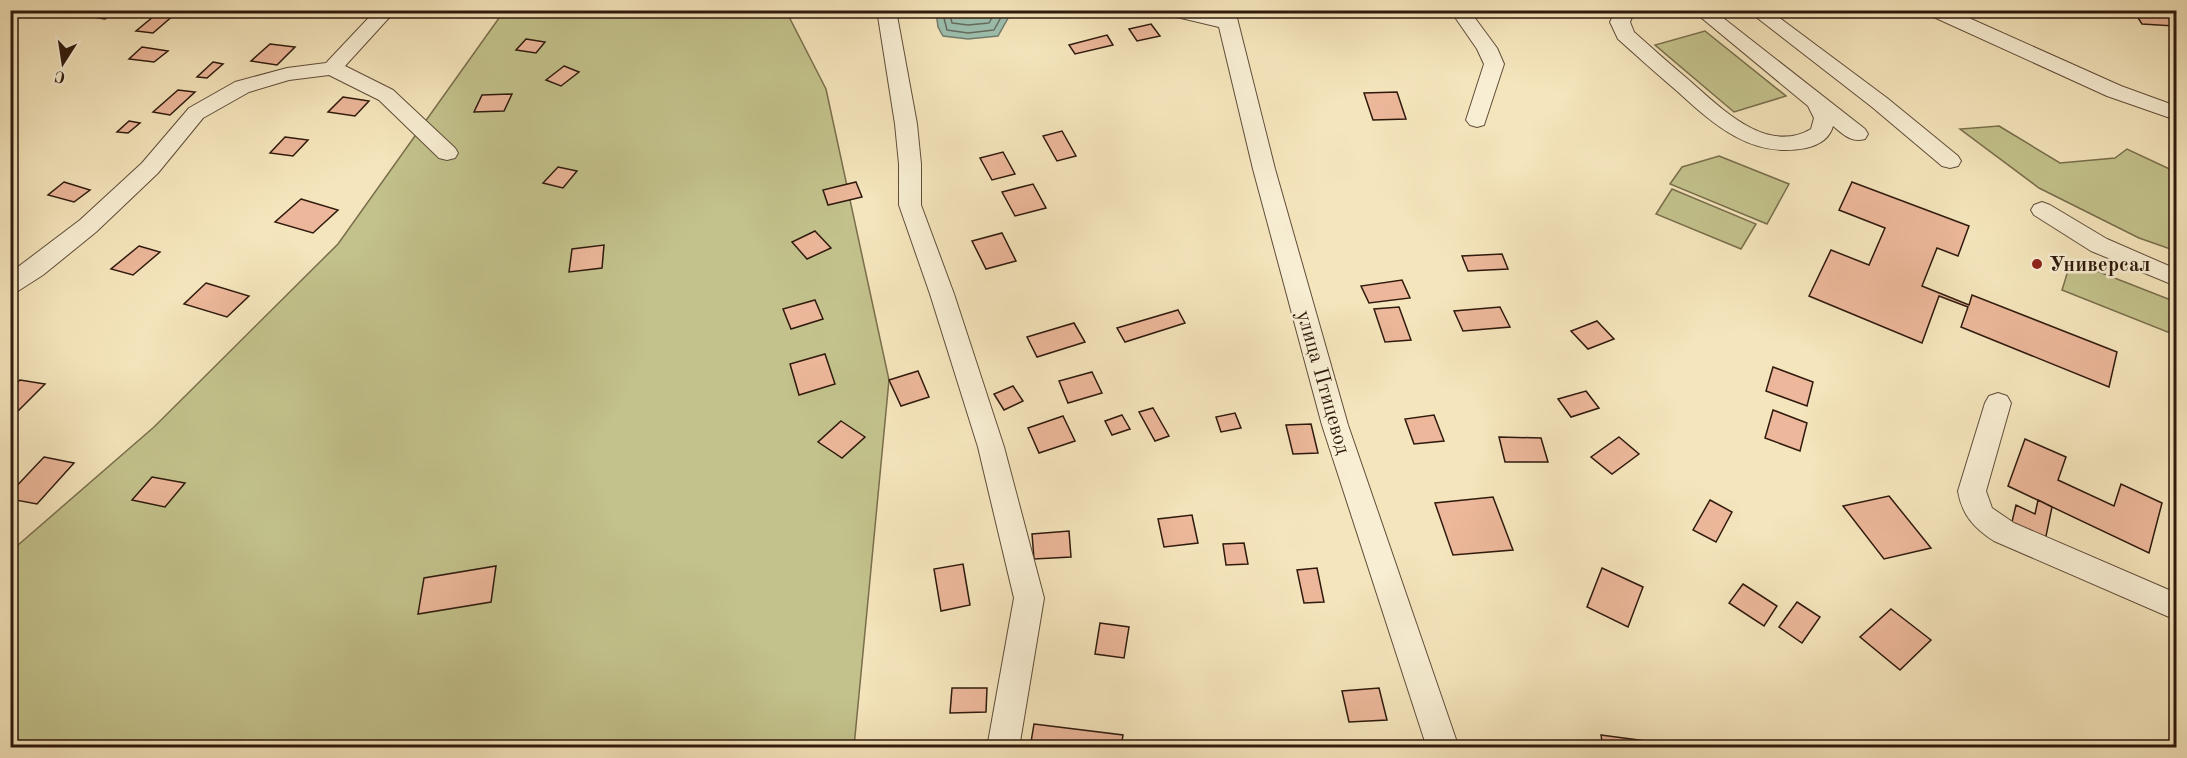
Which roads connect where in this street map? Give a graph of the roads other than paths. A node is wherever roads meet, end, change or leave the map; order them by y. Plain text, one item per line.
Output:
1 (387, 10) edge
2 (886, 10) edge
3 (1171, 10) edge
4 (1459, 10) edge
5 (1626, 10) edge
6 (1756, 10) edge
7 (1935, 10) edge
8 (1704, 14) edge
9 (1227, 17) edge
10 (332, 68) junction
11 (1809, 96) junction
12 (2176, 113) edge
13 (1477, 120) dead end
14 (1857, 134) dead end
15 (447, 153) dead end
16 (1950, 162) dead end
17 (2042, 210) dead end
18 (2176, 278) edge
19 (10, 285) edge
20 (1998, 403) dead end
21 (2176, 607) edge
22 (1003, 747) edge
23 (1443, 747) edge

1 - 10 street
2 - 22 street
3 - 9 street
4 - 13 street
5 - 11 street
6 - 16 street
7 - 12 street
8 - 11 street
9 - 23 street, улица Птицевод
10 - 15 street
10 - 19 street
11 - 14 street
17 - 18 street
20 - 21 street

